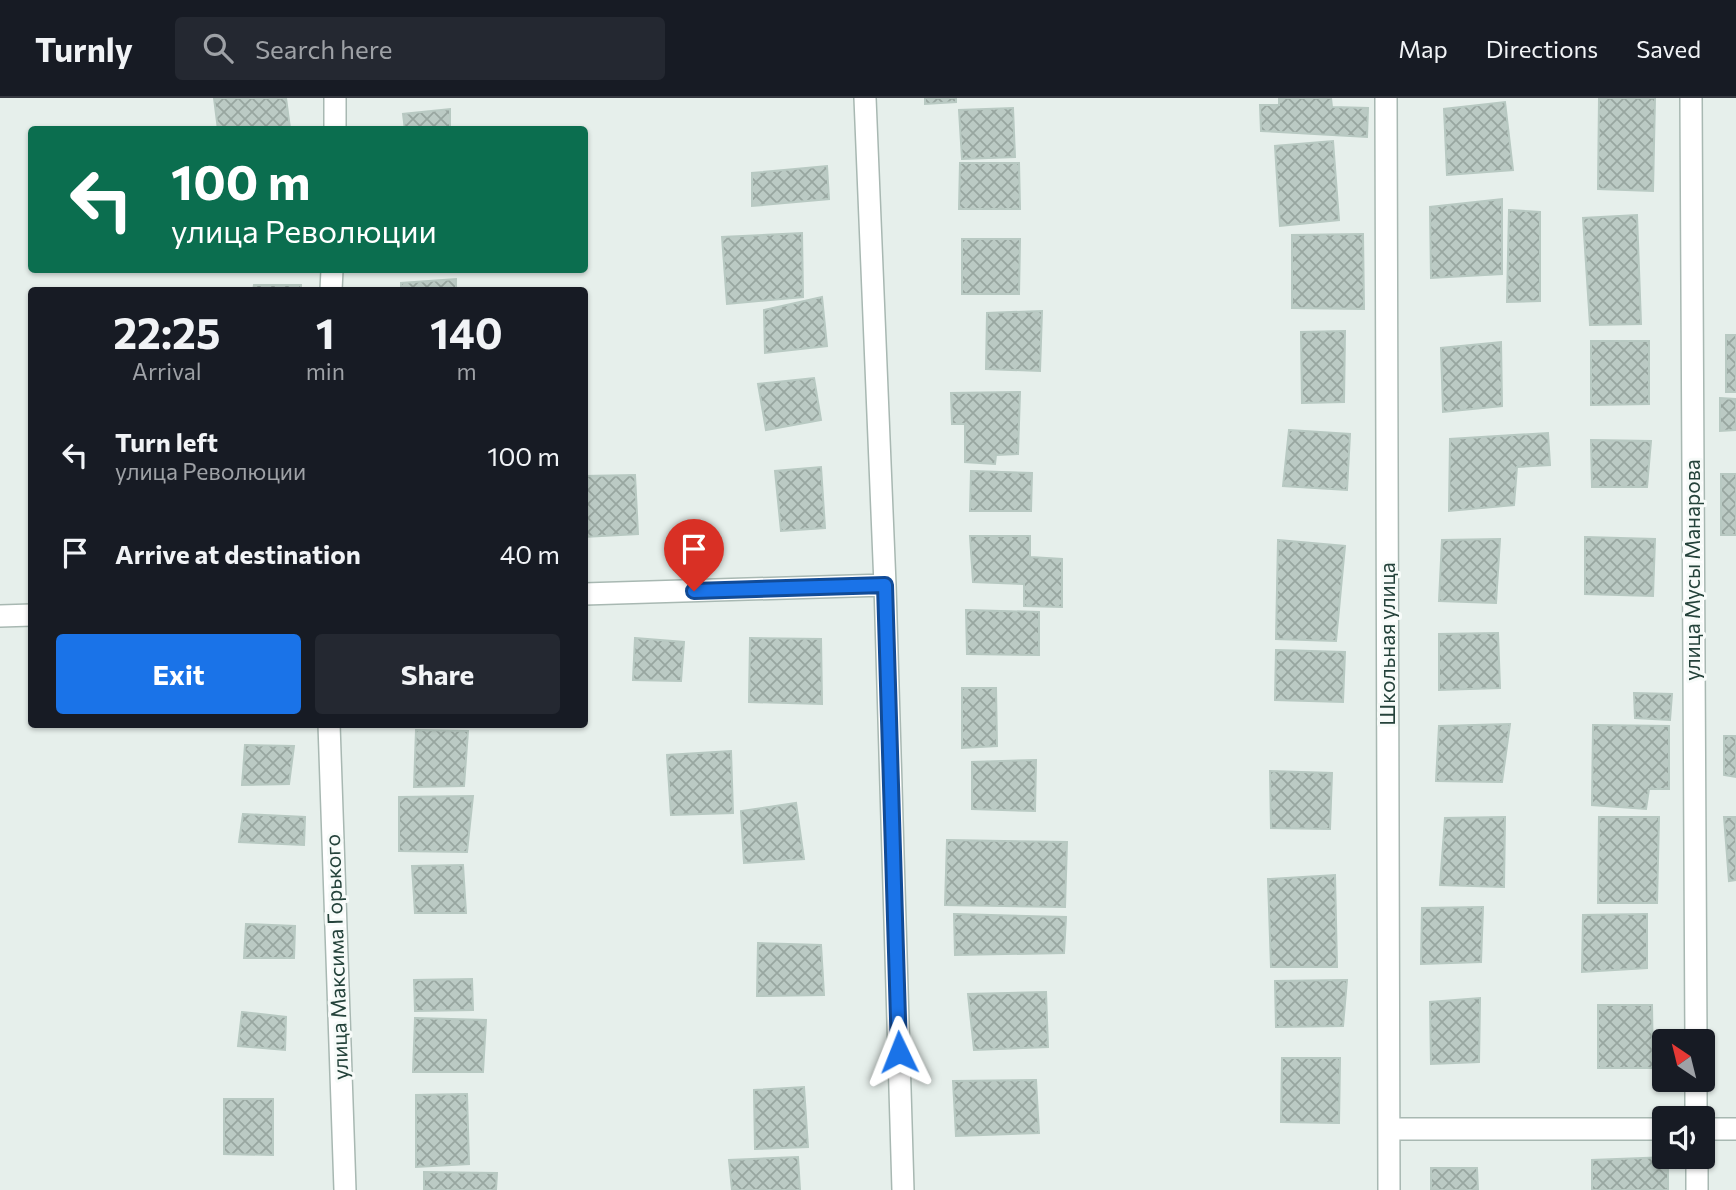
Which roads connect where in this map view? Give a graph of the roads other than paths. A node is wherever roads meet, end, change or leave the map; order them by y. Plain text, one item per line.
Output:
1 (335, 98) edge
2 (865, 98) edge
3 (1386, 98) edge
4 (1690, 98) edge
5 (335, 126) edge
6 (885, 585) junction
7 (588, 594) edge
8 (28, 615) edge
9 (0, 616) edge
10 (329, 728) edge
11 (1696, 1029) edge
12 (1390, 1129) junction
13 (1652, 1129) edge
14 (1715, 1129) edge
15 (1736, 1129) edge
16 (1697, 1169) edge
17 (345, 1190) edge
18 (903, 1190) edge
19 (1389, 1190) edge
20 (1697, 1190) edge

1 - 5 street
2 - 6 street
3 - 12 street, Школьная улица
4 - 11 street, улица Мусы Манарова
6 - 7 street
6 - 18 street
8 - 9 street
10 - 17 street, улица Максима Горького
12 - 13 street
12 - 19 street, Школьная улица
14 - 15 street
16 - 20 street

